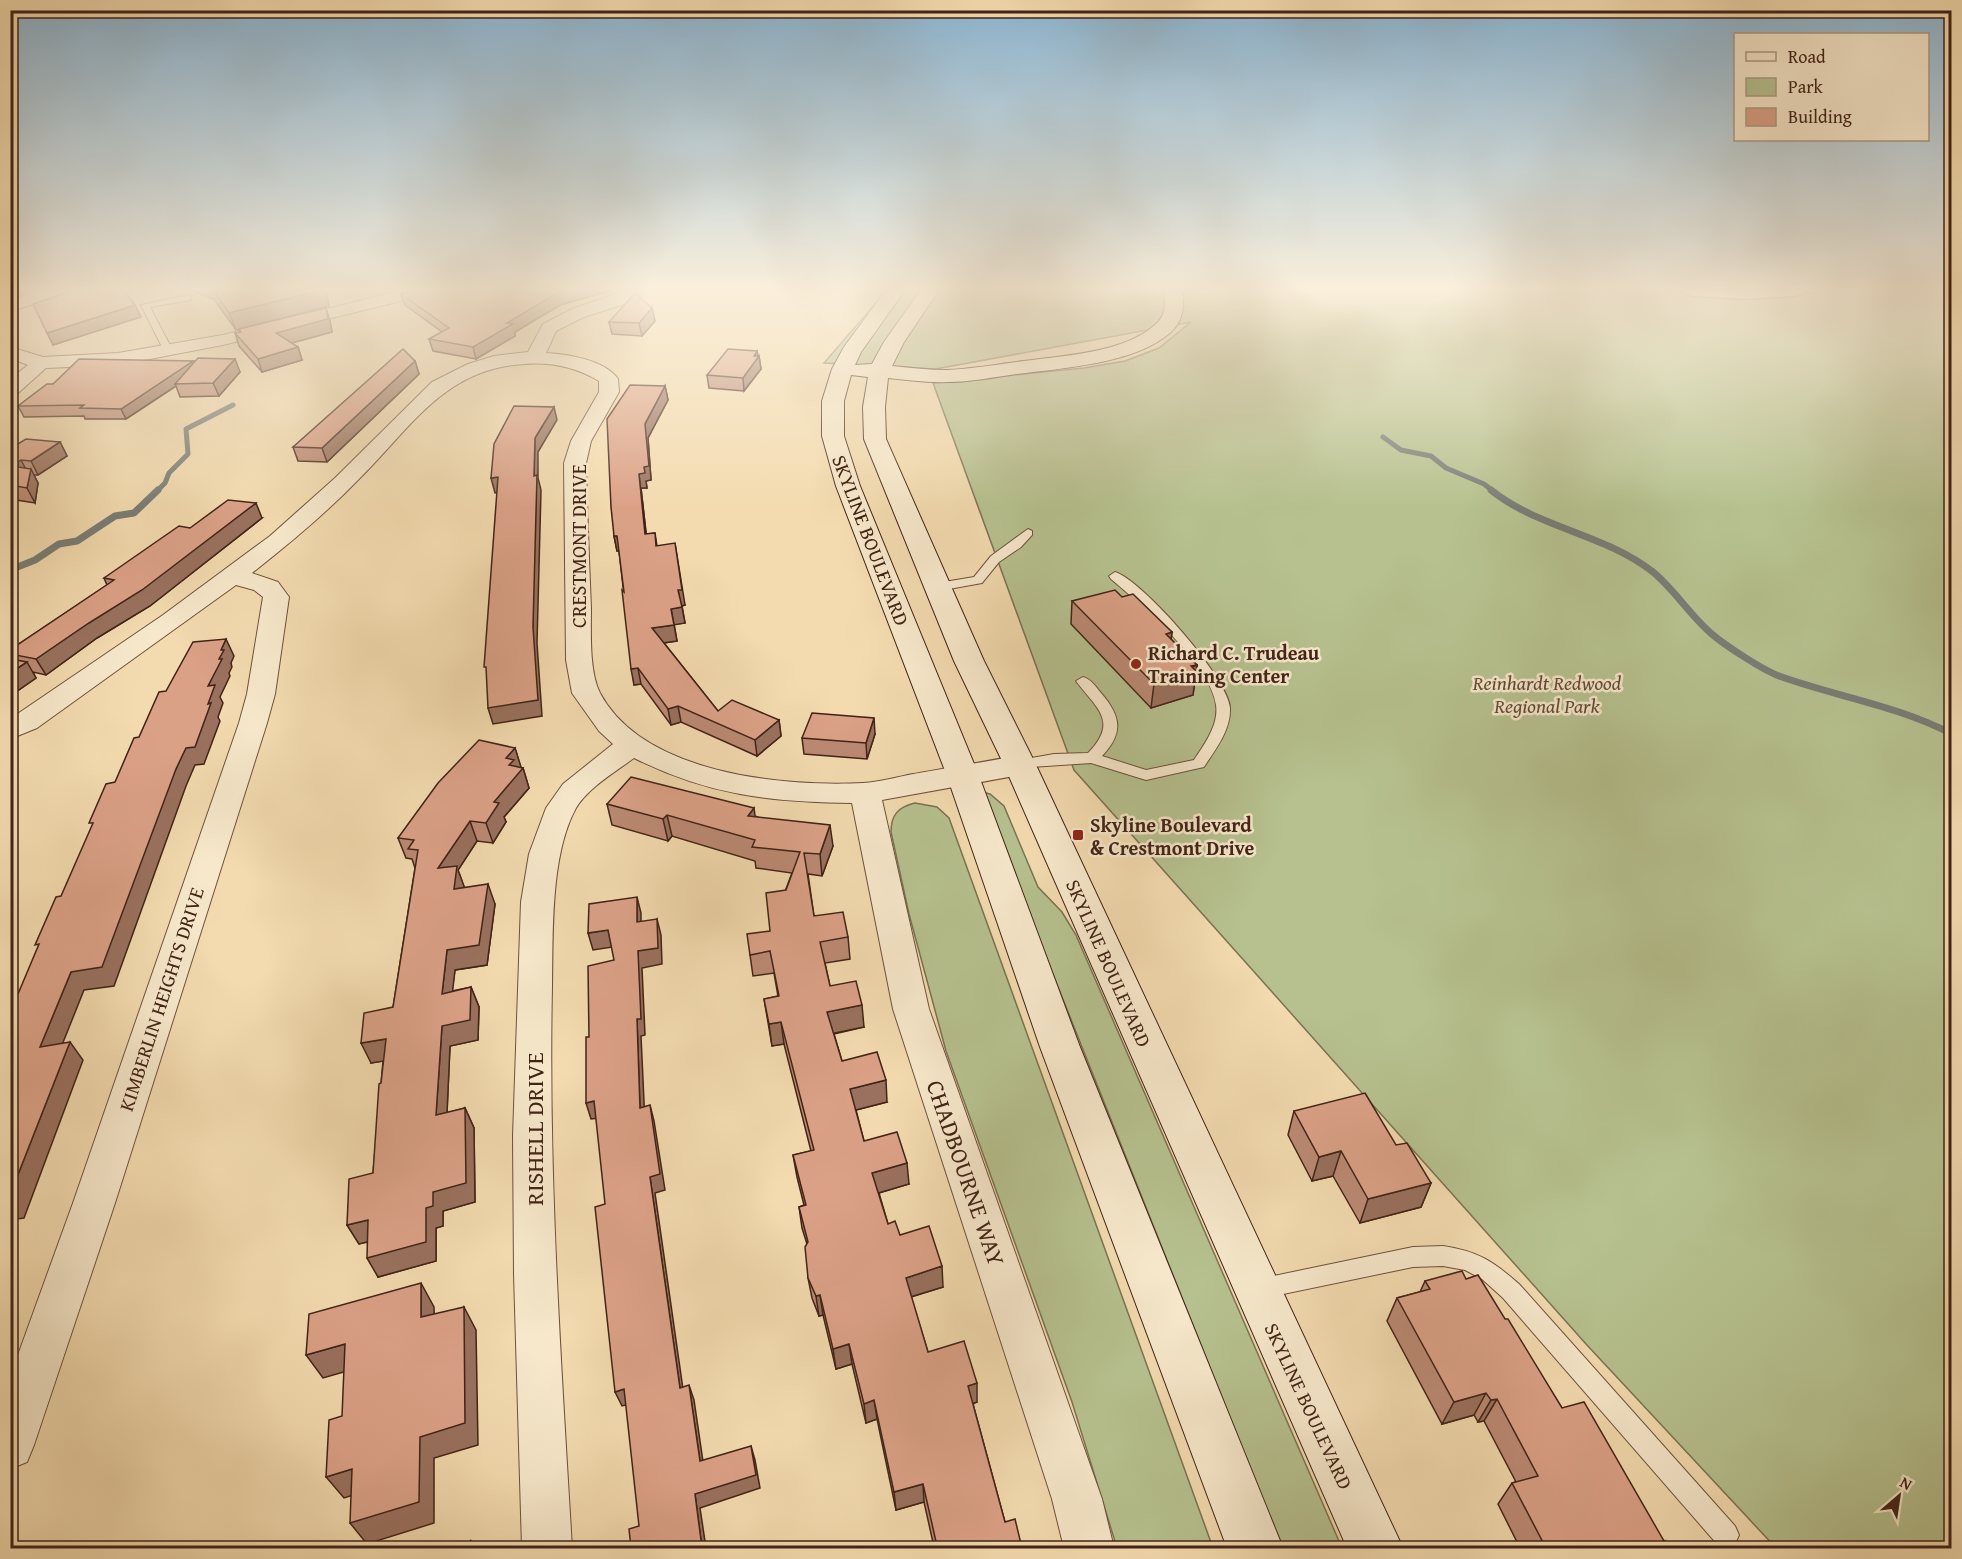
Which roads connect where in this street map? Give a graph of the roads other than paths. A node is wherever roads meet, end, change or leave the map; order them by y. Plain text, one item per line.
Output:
1 (41, 363) joint
2 (46, 363) edge
3 (499, 363) edge
4 (575, 363) edge
5 (853, 363) edge
6 (884, 363) edge
7 (914, 363) edge
8 (935, 363) edge
9 (1052, 363) edge
10 (844, 364) joint
11 (952, 369) junction
12 (10, 390) edge
13 (874, 402) junction
14 (1028, 533) dead end
15 (1115, 576) dead end
16 (231, 577) junction
17 (938, 587) junction
18 (1083, 681) dead end
19 (10, 730) edge
20 (632, 745) junction
21 (1092, 758) junction
22 (1020, 765) junction
23 (963, 776) junction
24 (865, 792) junction
25 (1256, 1290) junction
26 (10, 1445) edge
27 (1726, 1535) dead end
28 (547, 1548) edge
29 (1089, 1548) edge
30 (1255, 1548) edge
31 (1375, 1548) edge

1 - 2 street
1 - 12 street
3 - 16 street, CRESTMONT DRIVE
4 - 20 street, CRESTMONT DRIVE
5 - 10 main road
6 - 13 main road, SKYLINE BOULEVARD
7 - 11 main road
8 - 11 main road
9 - 11 main road
10 - 23 main road, SKYLINE BOULEVARD
11 - 13 main road
13 - 17 main road, SKYLINE BOULEVARD
14 - 17 lane
15 - 21 lane
16 - 19 street, CRESTMONT DRIVE
16 - 26 street, KIMBERLIN HEIGHTS DRIVE
17 - 22 main road, SKYLINE BOULEVARD
18 - 21 lane
20 - 24 street, CRESTMONT DRIVE
20 - 28 street, RISHELL DRIVE
21 - 22 lane
22 - 23 street, CRESTMONT DRIVE
22 - 25 main road, SKYLINE BOULEVARD
23 - 24 street, CRESTMONT DRIVE
23 - 30 main road, SKYLINE BOULEVARD
24 - 29 street, CHADBOURNE WAY
25 - 27 lane
25 - 31 main road, SKYLINE BOULEVARD

